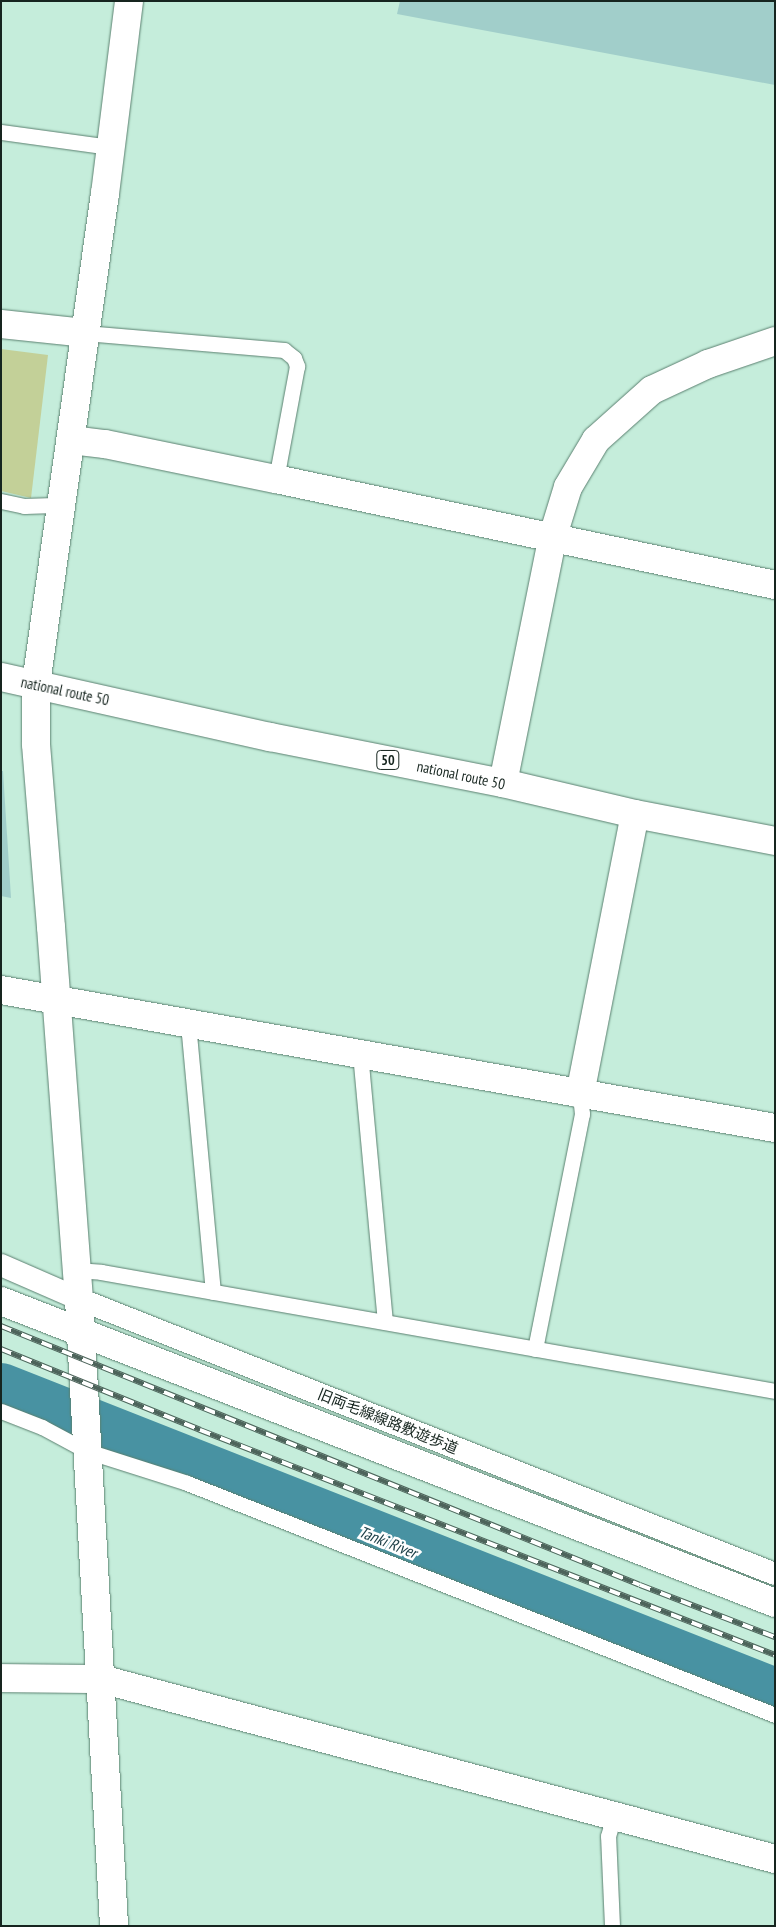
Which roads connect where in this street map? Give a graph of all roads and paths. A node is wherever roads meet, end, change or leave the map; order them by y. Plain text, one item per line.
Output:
1 (129, 1) edge
2 (1, 132) edge
3 (110, 147) junction
4 (1, 324) edge
5 (85, 333) junction
6 (775, 341) edge
7 (71, 440) junction
8 (276, 480) junction
9 (1, 501) edge
10 (62, 505) junction
11 (552, 539) junction
12 (775, 585) edge
13 (1, 677) edge
14 (36, 684) junction
15 (503, 783) junction
16 (635, 814) junction
17 (775, 841) edge
18 (1, 990) edge
19 (56, 998) junction
20 (191, 1023) junction
21 (360, 1053) junction
22 (580, 1094) junction
23 (775, 1128) edge
24 (1, 1265) edge
25 (75, 1270) junction
26 (212, 1292) junction
27 (79, 1298) junction
28 (1, 1301) edge
29 (385, 1322) junction
30 (80, 1333) junction
31 (535, 1348) junction
32 (775, 1391) edge
33 (1, 1411) edge
34 (87, 1446) junction
35 (775, 1574) edge
36 (775, 1603) edge
37 (1, 1678) edge
38 (101, 1679) junction
39 (775, 1716) edge
40 (614, 1816) junction
41 (775, 1859) edge
42 (114, 1926) edge
43 (612, 1926) edge

1 - 3 main road
2 - 3 lane
3 - 5 main road
4 - 5 main road
5 - 7 main road
5 - 8 lane
6 - 11 main road
7 - 8 main road
7 - 10 main road
8 - 11 main road
9 - 10 lane
10 - 14 main road
11 - 12 main road
11 - 15 main road
13 - 14 main road, national route 50 / 50
14 - 15 main road, national route 50 / 50
14 - 19 main road
15 - 16 main road, national route 50 / 50
16 - 17 main road, national route 50 / 50
16 - 22 main road
18 - 19 main road
19 - 20 main road
19 - 25 main road
20 - 21 main road
20 - 26 lane
21 - 22 main road
21 - 29 lane
22 - 23 main road
22 - 31 lane
24 - 27 street, 旧両毛線線路敷遊歩道
25 - 26 lane
25 - 27 main road
26 - 29 lane
27 - 30 main road
27 - 35 street, 旧両毛線線路敷遊歩道
28 - 30 main road
29 - 31 lane
30 - 34 main road
30 - 36 main road
31 - 32 lane
33 - 34 lane
34 - 38 main road
34 - 39 lane
37 - 38 main road
38 - 40 main road
38 - 42 main road
40 - 41 main road
40 - 43 lane

